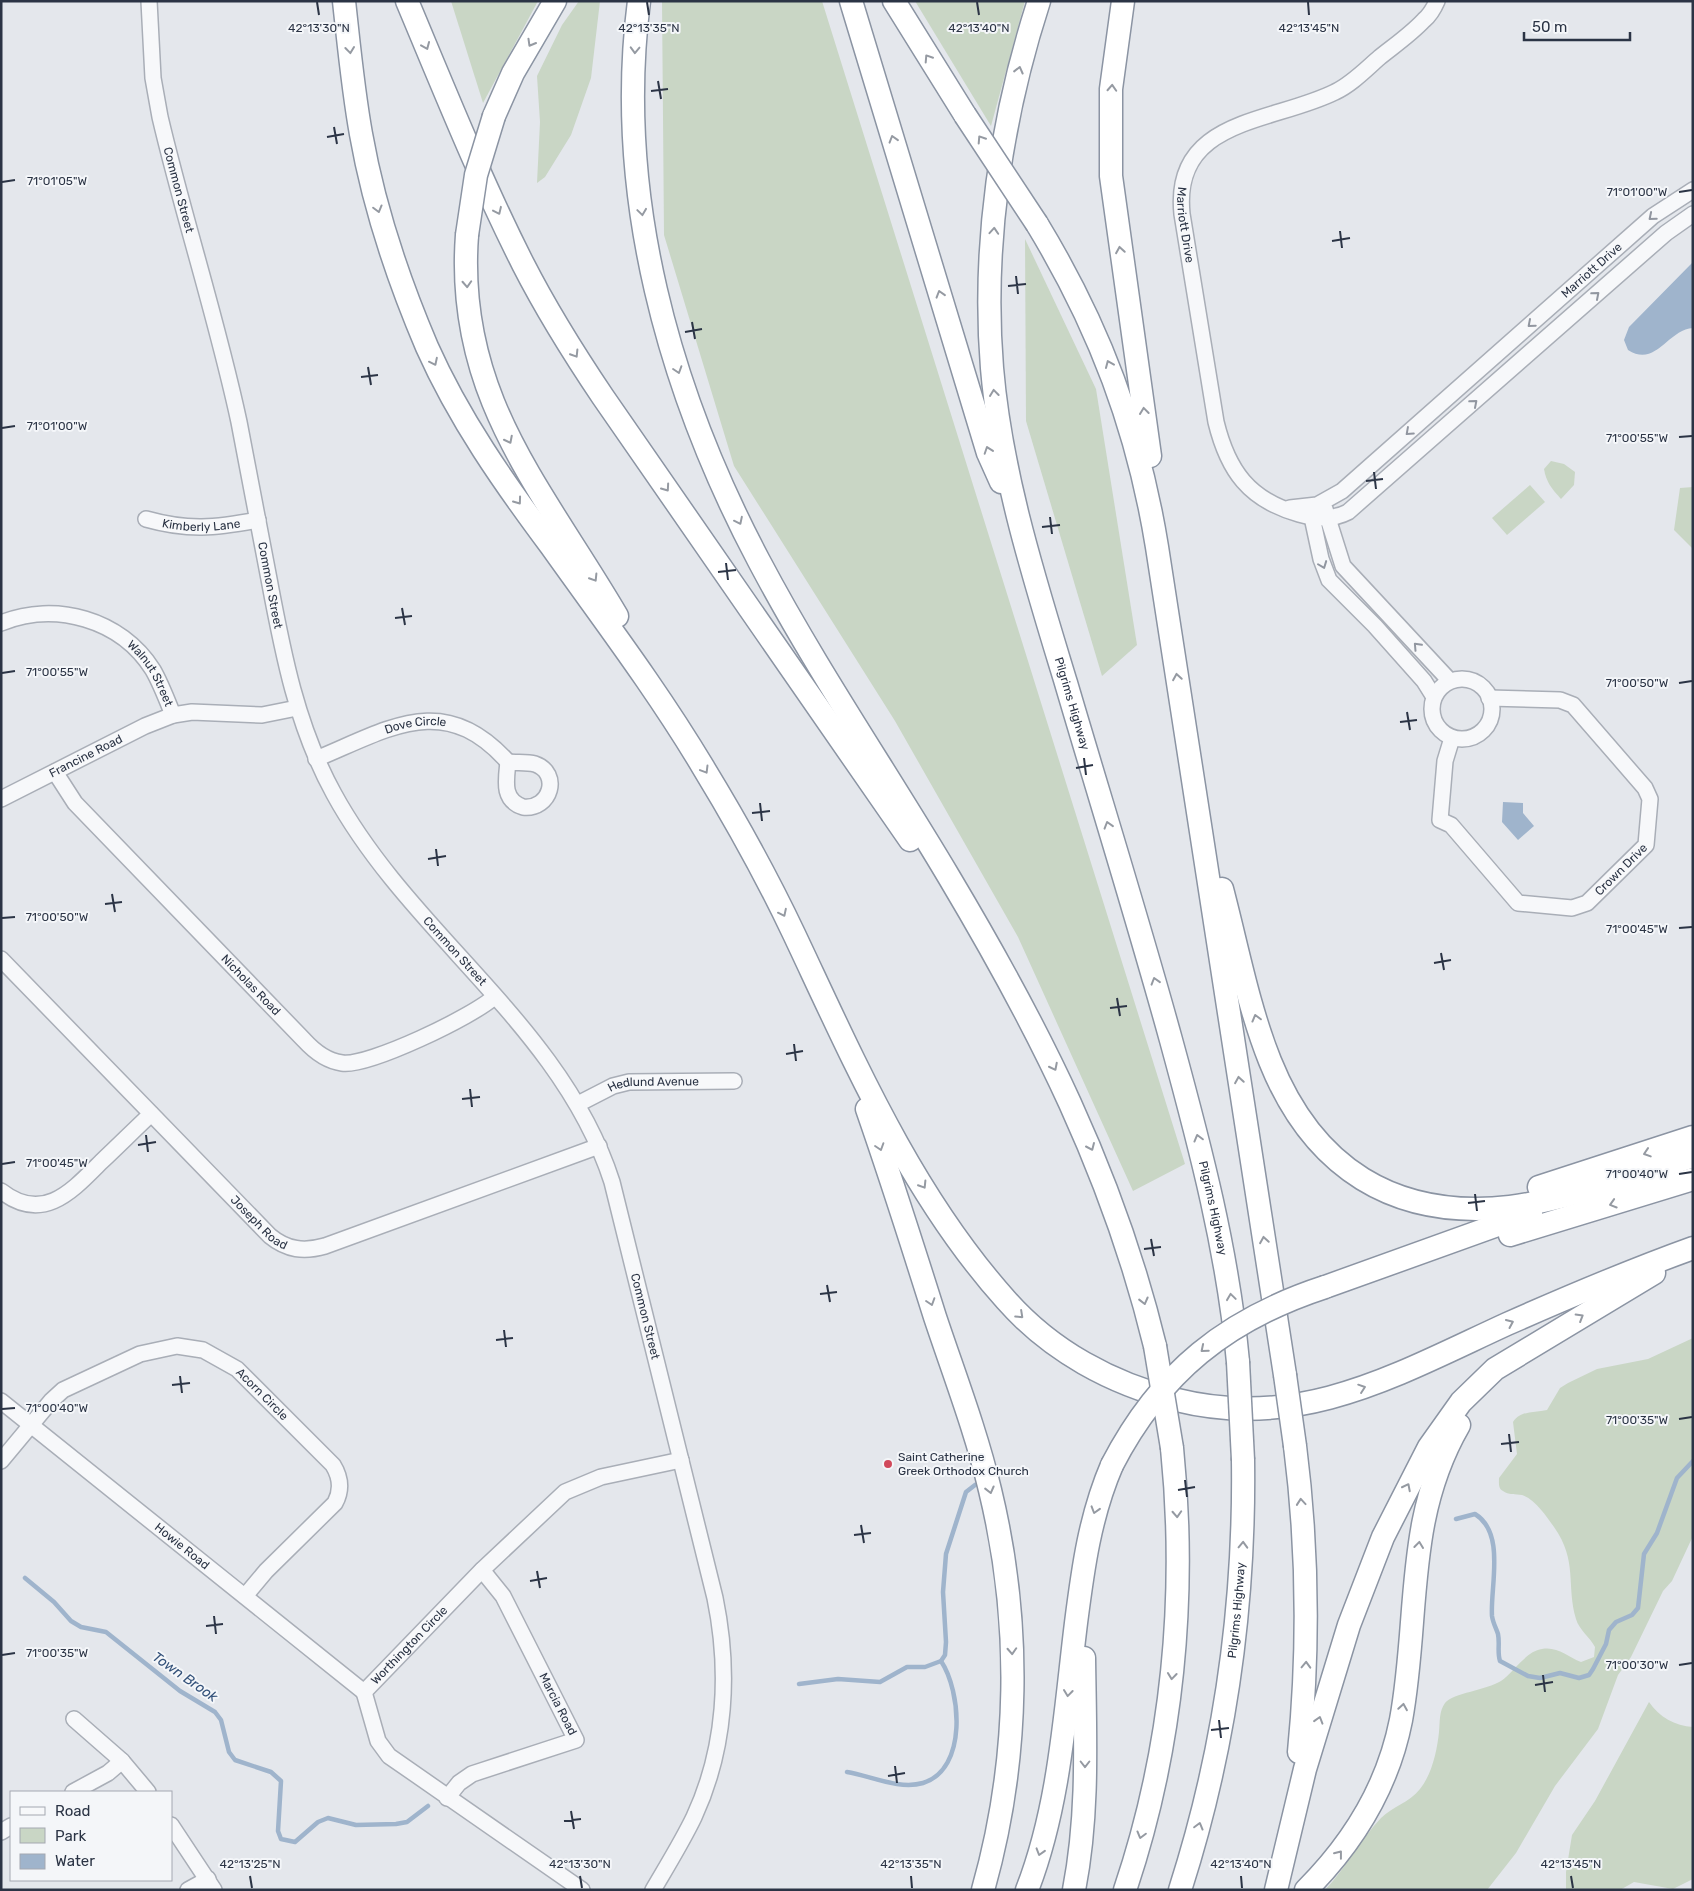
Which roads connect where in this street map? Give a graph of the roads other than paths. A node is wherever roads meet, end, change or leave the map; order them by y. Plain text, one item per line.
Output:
1 (149, 1) edge
2 (344, 1) edge
3 (407, 1) edge
4 (555, 1) edge
5 (639, 1) edge
6 (851, 1) edge
7 (894, 1) edge
8 (1039, 1) edge
9 (1123, 1) edge
10 (1437, 1) edge
11 (1693, 190) edge
12 (1693, 214) edge
13 (1315, 509) junction
14 (1327, 518) junction
15 (146, 519) dead end
16 (258, 520) junction
17 (1026, 543) junction
18 (1164, 598) junction
19 (1, 623) edge
20 (1450, 681) junction
21 (1434, 697) junction
22 (1489, 698) junction
23 (296, 708) junction
24 (172, 715) junction
25 (1184, 725) junction
26 (680, 729) junction
27 (1452, 738) junction
28 (316, 759) junction
29 (508, 762) dead end
30 (55, 772) junction
31 (1, 800) edge
32 (961, 898) junction
33 (1, 959) edge
34 (494, 997) junction
35 (826, 1004) junction
36 (734, 1081) dead end
37 (578, 1104) junction
38 (151, 1114) junction
39 (1693, 1137) edge
40 (1315, 1139) junction
41 (599, 1146) junction
42 (1693, 1156) edge
43 (1624, 1179) junction
44 (1693, 1179) edge
45 (1, 1190) edge
46 (1693, 1249) edge
47 (1325, 1287) junction
48 (1538, 1341) junction
49 (1, 1401) edge
50 (31, 1424) junction
51 (681, 1460) junction
52 (1, 1461) edge
53 (1084, 1557) junction
54 (482, 1570) junction
55 (245, 1596) junction
56 (364, 1692) junction
57 (74, 1719) dead end
58 (122, 1762) junction
59 (75, 1791) edge
60 (147, 1791) edge
61 (447, 1798) junction
62 (172, 1826) edge
63 (1279, 1880) edge
64 (211, 1884) edge
65 (188, 1890) edge
66 (582, 1890) edge
67 (653, 1890) edge
68 (983, 1890) edge
69 (1027, 1890) edge
70 (1074, 1890) edge
71 (1125, 1890) edge
72 (1180, 1890) edge
73 (1306, 1890) edge

1 - 16 street, Common Street
2 -> 26 highway
3 -> 32 highway
4 -> 26 highway, bridge
5 -> 32 highway
17 -> 6 highway
18 -> 7 highway, bridge
17 -> 8 highway
18 -> 9 highway
10 - 13 street, Marriott Drive
11 -> 13 street, Marriott Drive
14 -> 12 street, Marriott Drive
13 - 14 street
13 -> 21 street
20 -> 14 street
15 - 16 street, Kimberly Lane
16 - 23 street, Common Street
72 -> 17 highway, Pilgrims Highway, bridge
25 -> 18 highway
19 - 24 street, Walnut Street
20 - 21 street
20 - 22 street
21 - 27 street
22 - 27 street
22 - 27 street, Crown Drive
23 - 24 street, Walnut Street
23 - 28 street, Common Street
24 - 30 street, Francine Road
40 -> 25 highway
63 -> 25 highway, bridge
26 -> 35 highway
28 - 29 street, Dove Circle
28 - 34 street, Common Street
30 - 31 street, Francine Road
30 - 34 street, Nicholas Road
32 -> 71 highway, bridge
33 - 38 street, Joseph Road
34 - 37 street, Common Street
35 -> 46 highway
35 -> 68 highway
36 - 37 street, Hedlund Avenue
37 - 41 street, Common Street
38 - 41 street, Joseph Road
38 - 45 street
39 -> 40 highway
40 - 43 highway
41 - 51 street, Common Street
42 - 43 highway
43 - 47 highway
44 -> 47 highway
48 -> 46 highway
47 -> 53 highway, bridge
63 -> 48 highway
73 -> 48 highway
49 - 50 street, Howie Road
50 - 52 street, Acorn Circle
50 - 55 street, Howie Road
50 - 55 street, Acorn Circle
51 - 54 street, Worthington Circle
51 - 67 street, Common Street
53 -> 69 highway
53 -> 70 highway
54 - 56 street, Worthington Circle
54 - 61 street, Marcia Road
55 - 56 street, Howie Road
56 - 61 street, Worthington Circle
57 - 58 street
58 - 59 street
58 - 60 street
61 - 66 street, Worthington Circle
62 - 64 street
64 - 65 street

